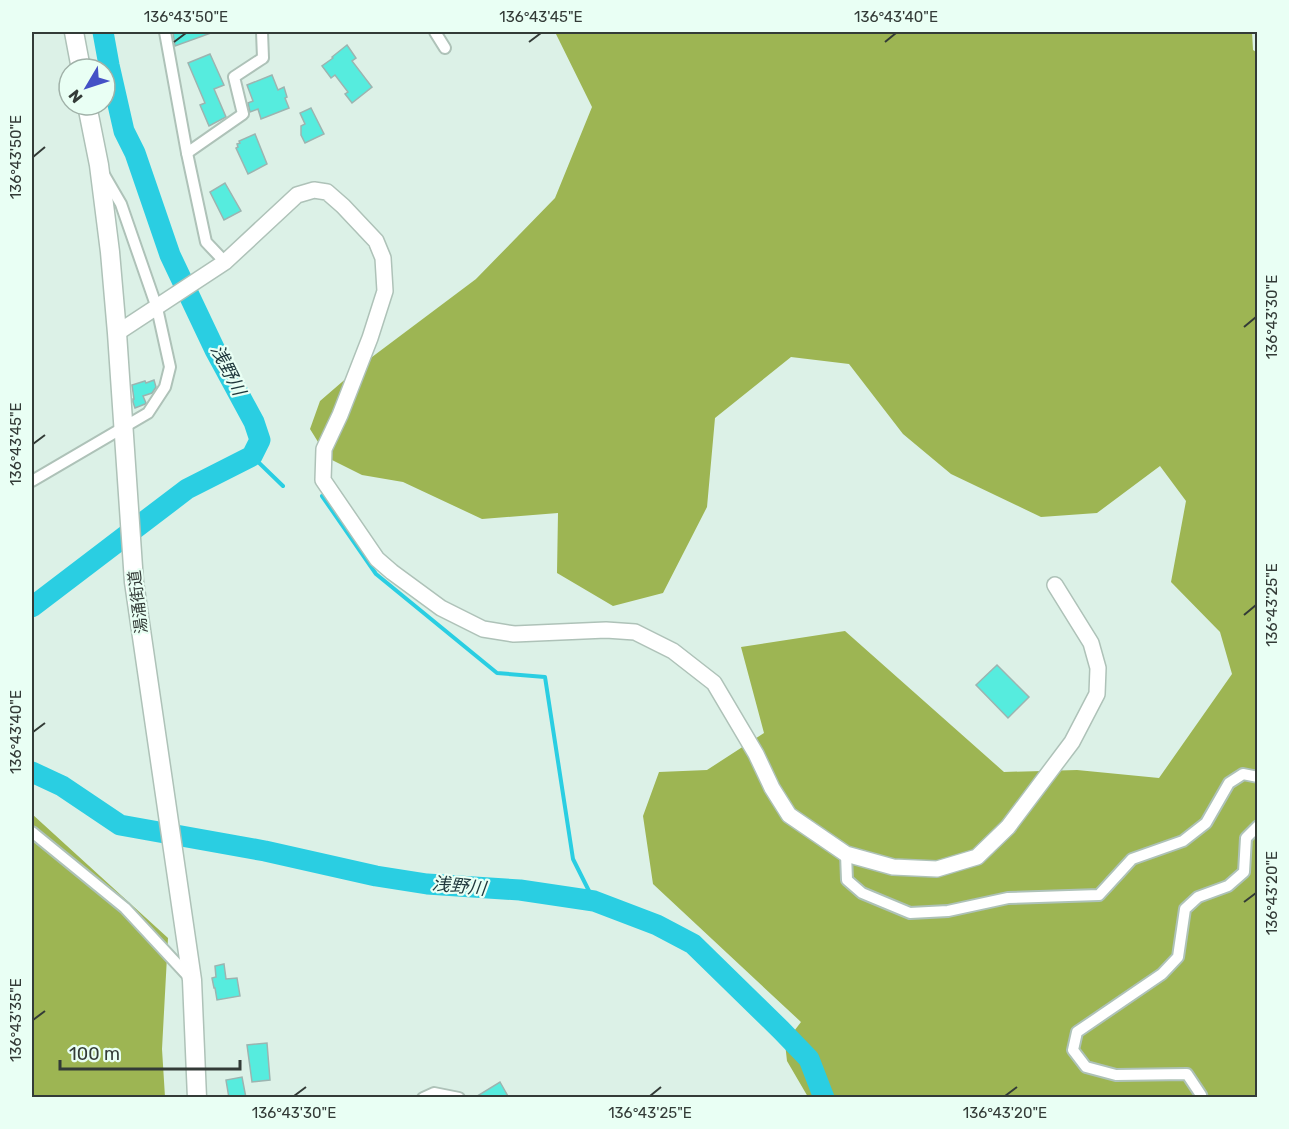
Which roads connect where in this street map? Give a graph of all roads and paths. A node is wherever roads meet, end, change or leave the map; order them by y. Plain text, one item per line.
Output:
1 (74, 32) edge
2 (165, 32) edge
3 (262, 32) edge
4 (435, 32) edge
5 (445, 48) dead end
6 (79, 57) edge
7 (89, 117) edge
8 (187, 153) junction
9 (99, 165) junction
10 (225, 262) junction
11 (163, 304) junction
12 (117, 333) junction
13 (123, 428) junction
14 (32, 481) edge
15 (1055, 585) dead end
16 (1257, 777) edge
17 (1257, 826) edge
18 (32, 832) edge
19 (846, 854) junction
20 (192, 980) junction
21 (197, 1098) edge
22 (423, 1098) edge
23 (459, 1098) edge
24 (1202, 1098) edge

1 - 6 main road
2 - 8 street
3 - 8 street
4 - 5 street
7 - 9 main road, 湯涌街道
8 - 10 street
9 - 11 street
9 - 12 main road, 湯涌街道
10 - 11 street
10 - 19 street
11 - 12 street
11 - 13 street
12 - 13 main road, 湯涌街道
13 - 14 street
13 - 20 main road, 湯涌街道
15 - 19 street
16 - 19 street
17 - 24 street
18 - 20 street
20 - 21 main road, 湯涌街道
22 - 23 street

